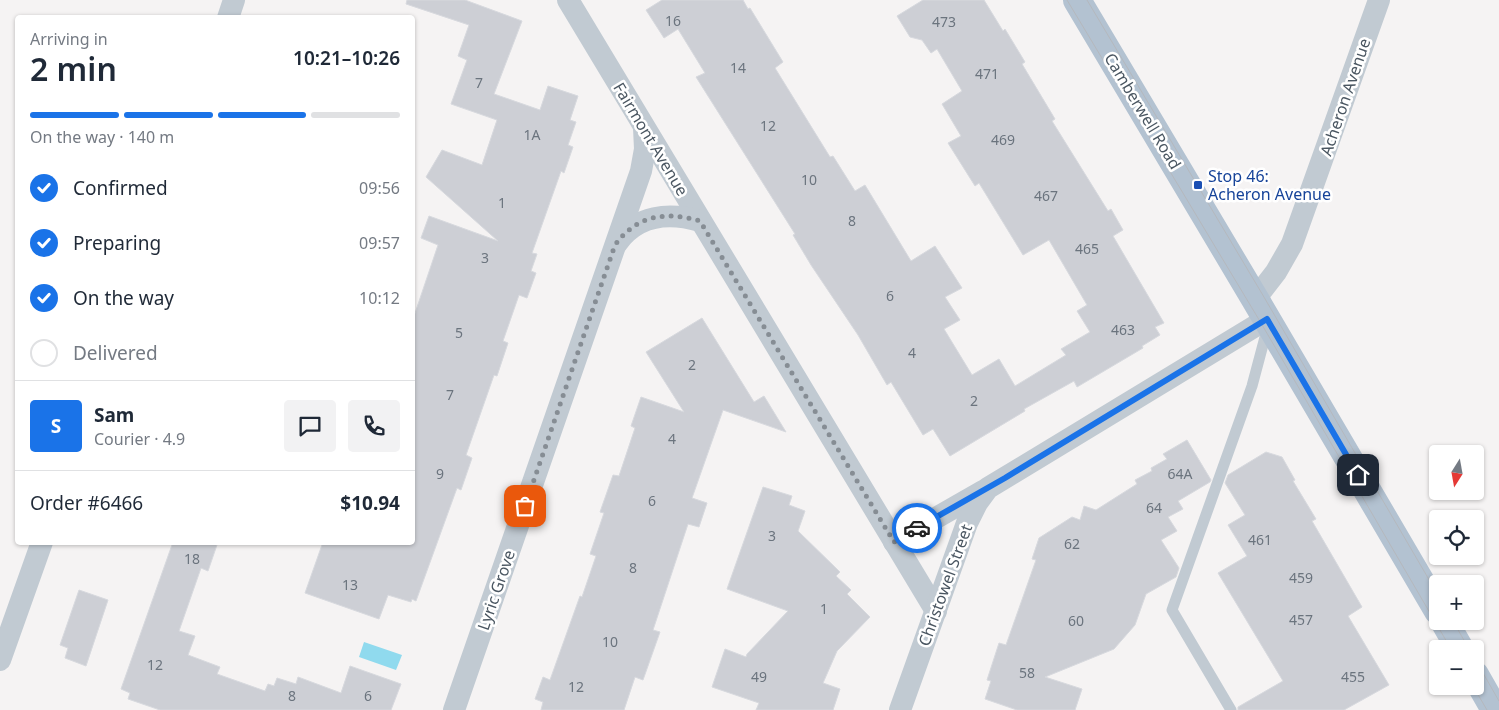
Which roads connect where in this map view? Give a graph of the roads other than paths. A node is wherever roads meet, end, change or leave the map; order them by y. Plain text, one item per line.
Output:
1 (234, 0) edge
2 (568, 0) edge
3 (1077, 0) edge
4 (1379, 0) edge
5 (229, 15) edge
6 (644, 128) junction
7 (700, 221) junction
8 (615, 245) junction
9 (1264, 314) junction
10 (988, 488) junction
11 (894, 542) junction
12 (41, 545) edge
13 (1429, 596) edge
14 (936, 612) junction
15 (0, 660) edge
16 (1484, 690) edge
17 (454, 710) edge
18 (900, 710) edge
19 (1231, 710) edge
20 (1496, 710) edge

1 - 5 street
2 - 6 street, Fairmont Avenue
3 - 9 main road, Camberwell Road
4 - 9 street, Acheron Avenue
6 - 7 street, Fairmont Avenue
6 - 8 street, Lyric Grove
7 - 8 street
7 - 11 street, Fairmont Avenue
8 - 17 street, Lyric Grove
9 - 10 street, Christowel Street
9 - 13 main road, Camberwell Road
9 - 19 lane
10 - 11 street
10 - 14 street, Christowel Street
11 - 14 street, Fairmont Avenue
12 - 15 street
14 - 18 street, Christowel Street
16 - 20 main road

